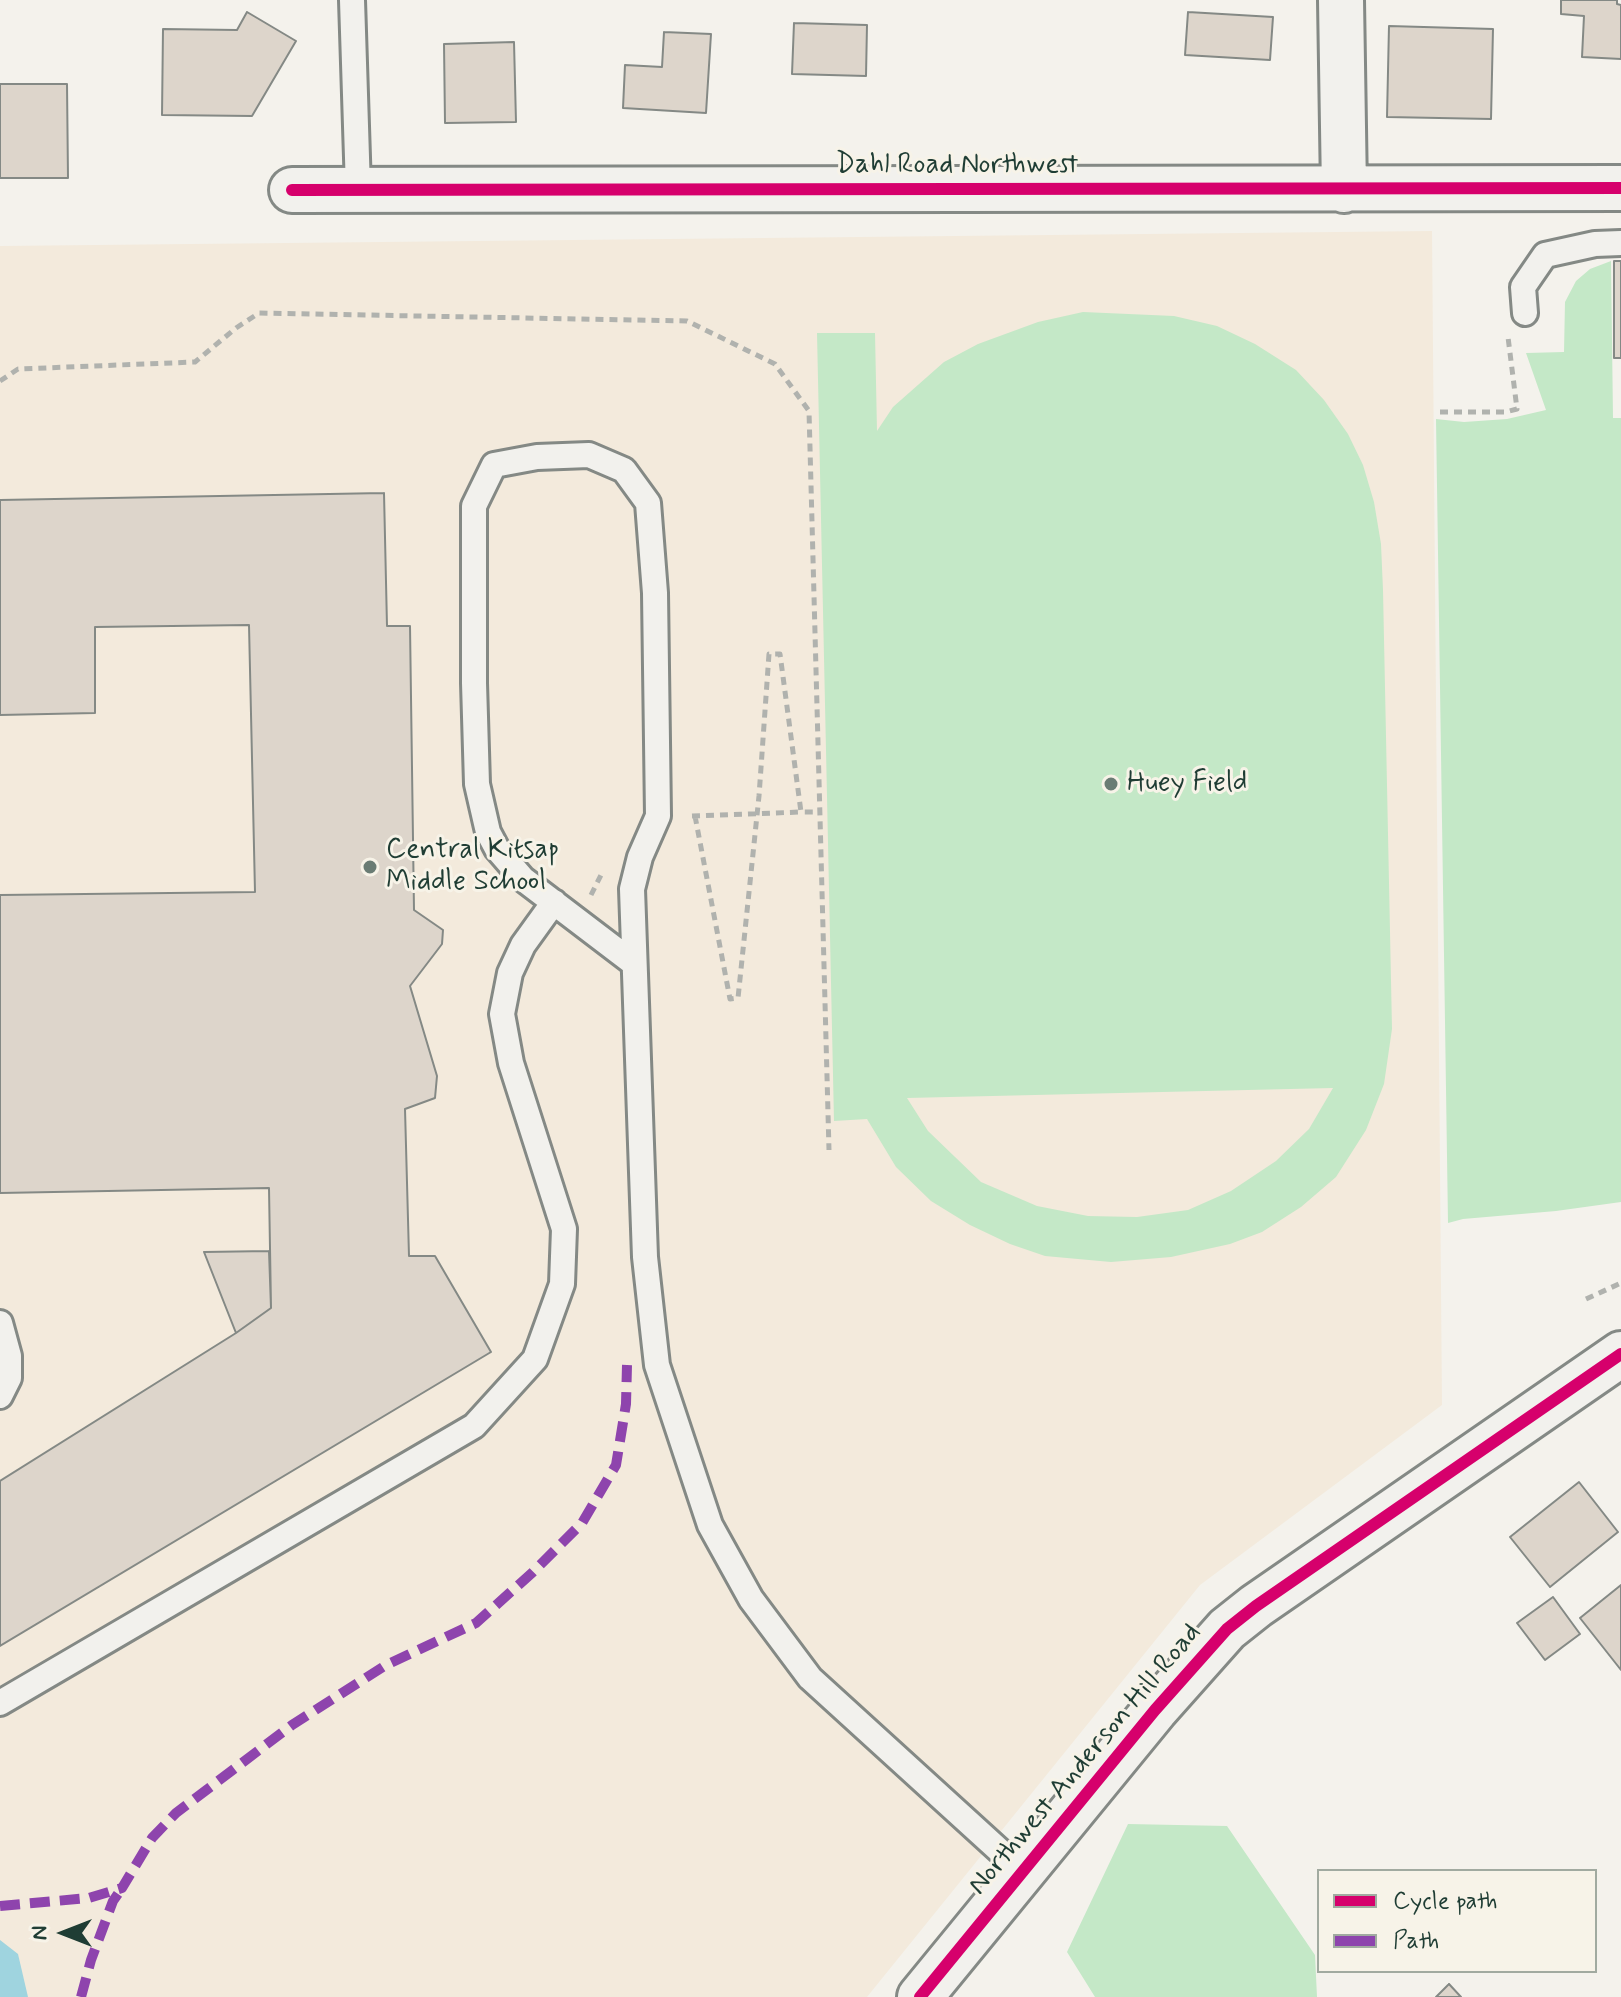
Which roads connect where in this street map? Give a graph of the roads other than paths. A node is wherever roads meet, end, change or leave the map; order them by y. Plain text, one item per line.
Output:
1 (352, 0) edge
2 (1341, 0) edge
3 (1621, 188) edge
4 (358, 189) junction
5 (292, 190) dead end
6 (1344, 190) junction
7 (1621, 243) edge
8 (1525, 313) road end
9 (554, 902) junction
10 (632, 962) junction
11 (0, 1323) edge
12 (1621, 1354) edge
13 (0, 1396) edge
14 (0, 1703) edge
15 (1023, 1872) junction
16 (920, 1997) edge

1 - 4 lane
2 - 6 street
3 - 6 street, Dahl Road Northwest
4 - 5 street, Dahl Road Northwest
4 - 6 street, Dahl Road Northwest
7 - 8 lane
9 - 10 lane
9 - 10 lane
9 - 14 lane
10 - 15 lane
11 - 13 lane
12 - 15 street, Northwest Anderson Hill Road
15 - 16 street, Northwest Anderson Hill Road

